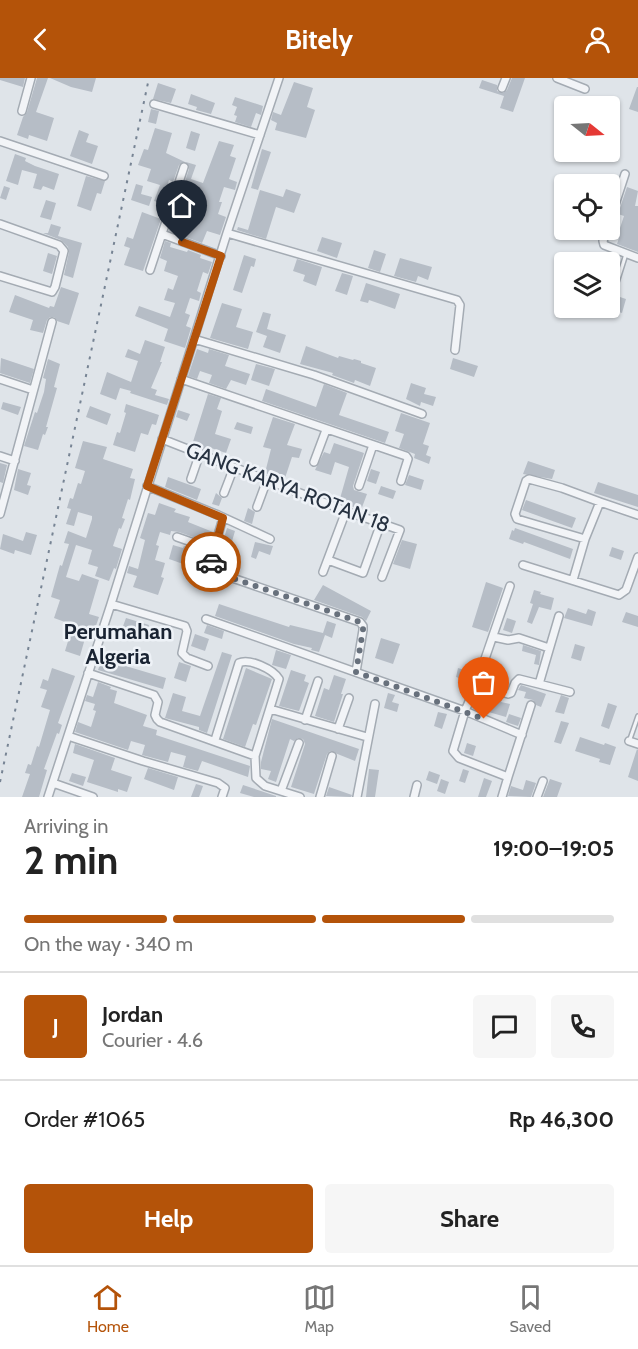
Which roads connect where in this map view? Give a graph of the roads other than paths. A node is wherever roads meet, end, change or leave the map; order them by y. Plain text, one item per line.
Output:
1 (31, 78) edge
2 (279, 78) edge
3 (506, 78) edge
4 (557, 78) edge
5 (502, 88) dead end
6 (585, 89) dead end
7 (154, 104) dead end
8 (22, 111) dead end
9 (260, 135) junction
10 (0, 141) edge
11 (184, 167) dead end
12 (625, 174) dead end
13 (104, 176) dead end
14 (620, 189) edge
15 (0, 224) edge
16 (227, 233) junction
17 (162, 234) junction
18 (603, 240) edge
19 (626, 254) junction
20 (221, 256) junction
21 (638, 258) edge
22 (150, 270) dead end
23 (620, 273) edge
24 (0, 276) edge
25 (52, 322) dead end
26 (194, 339) junction
27 (455, 350) dead end
28 (181, 379) junction
29 (0, 380) edge
30 (33, 390) junction
31 (422, 414) dead end
32 (326, 429) junction
33 (162, 439) junction
34 (373, 445) junction
35 (200, 453) junction
36 (0, 456) edge
37 (15, 461) junction
38 (314, 462) dead end
39 (234, 467) junction
40 (191, 479) dead end
41 (267, 480) junction
42 (401, 481) dead end
43 (147, 486) junction
44 (359, 486) dead end
45 (224, 493) dead end
46 (600, 502) junction
47 (257, 507) dead end
48 (346, 511) junction
49 (0, 514) edge
50 (638, 515) edge
51 (223, 518) junction
52 (381, 523) junction
53 (177, 537) dead end
54 (270, 539) dead end
55 (585, 539) junction
56 (214, 550) junction
57 (638, 556) edge
58 (328, 560) junction
59 (523, 565) dead end
60 (636, 570) edge
61 (324, 572) dead end
62 (382, 577) dead end
63 (573, 580) junction
64 (510, 586) dead end
65 (111, 604) junction
66 (559, 616) dead end
67 (206, 619) dead end
68 (494, 637) junction
69 (549, 648) junction
70 (208, 666) dead end
71 (356, 672) junction
72 (88, 673) junction
73 (318, 681) dead end
74 (539, 684) junction
75 (476, 685) junction
76 (570, 692) dead end
77 (349, 698) dead end
78 (375, 704) dead end
79 (531, 705) dead end
80 (270, 709) junction
81 (465, 711) junction
82 (638, 716) edge
83 (305, 720) junction
84 (338, 729) junction
85 (522, 735) junction
86 (68, 736) junction
87 (367, 737) junction
88 (215, 740) junction
89 (629, 741) joint
90 (299, 743) dead end
91 (638, 744) edge
92 (255, 756) junction
93 (333, 756) dead end
94 (508, 777) junction
95 (543, 781) dead end
96 (53, 783) junction
97 (417, 785) dead end
98 (281, 791) junction
99 (48, 797) edge
100 (93, 797) edge
101 (222, 797) edge
102 (300, 797) edge
103 (320, 797) edge
104 (357, 797) edge
105 (414, 797) edge
106 (502, 797) edge
107 (537, 797) edge

1 - 8 street
2 - 9 street
3 - 5 street
4 - 6 street
7 - 9 street
9 - 16 street
10 - 13 street
11 - 17 street
12 - 14 street
15 - 24 street
16 - 20 street
16 - 27 street
17 - 20 street
17 - 22 street
18 - 19 street
19 - 21 street
19 - 23 lane
20 - 26 street
25 - 30 street
26 - 28 street
26 - 31 street
28 - 32 street
28 - 33 street
29 - 30 street
30 - 37 street
32 - 34 street
32 - 38 street
33 - 35 street, GANG KARYA ROTAN 18
33 - 43 street
34 - 42 street
34 - 44 street
35 - 39 street, GANG KARYA ROTAN 18
35 - 40 street
36 - 37 street
37 - 49 street
39 - 41 street, GANG KARYA ROTAN 18
39 - 45 street
41 - 47 street
41 - 48 street, GANG KARYA ROTAN 18
43 - 51 street
43 - 65 street
46 - 50 street
46 - 55 street
46 - 55 street
48 - 52 street, GANG KARYA ROTAN 18
48 - 58 street
51 - 54 street
51 - 56 street
52 - 58 street
52 - 62 street, GANG KARYA ROTAN 18
53 - 56 street
55 - 63 street
56 - 71 street
57 - 60 street
58 - 61 street
59 - 63 street
60 - 63 street
64 - 68 street
65 - 70 street
65 - 72 street
66 - 69 street
67 - 71 street
68 - 69 street
68 - 75 street
69 - 74 street
71 - 81 street
72 - 86 street
72 - 88 street
73 - 83 street
74 - 75 street
74 - 76 street
75 - 81 street
77 - 84 street
78 - 87 street
79 - 85 street
80 - 83 street
80 - 88 street
80 - 92 street
81 - 85 street
81 - 94 street
82 - 89 lane
83 - 84 street
84 - 87 street
85 - 94 street
86 - 96 street
86 - 101 street
87 - 104 street
88 - 92 street
89 - 91 street
90 - 98 street
92 - 98 street
93 - 103 street
94 - 106 street
95 - 107 street
96 - 99 street
96 - 100 street
97 - 105 street
98 - 102 street

